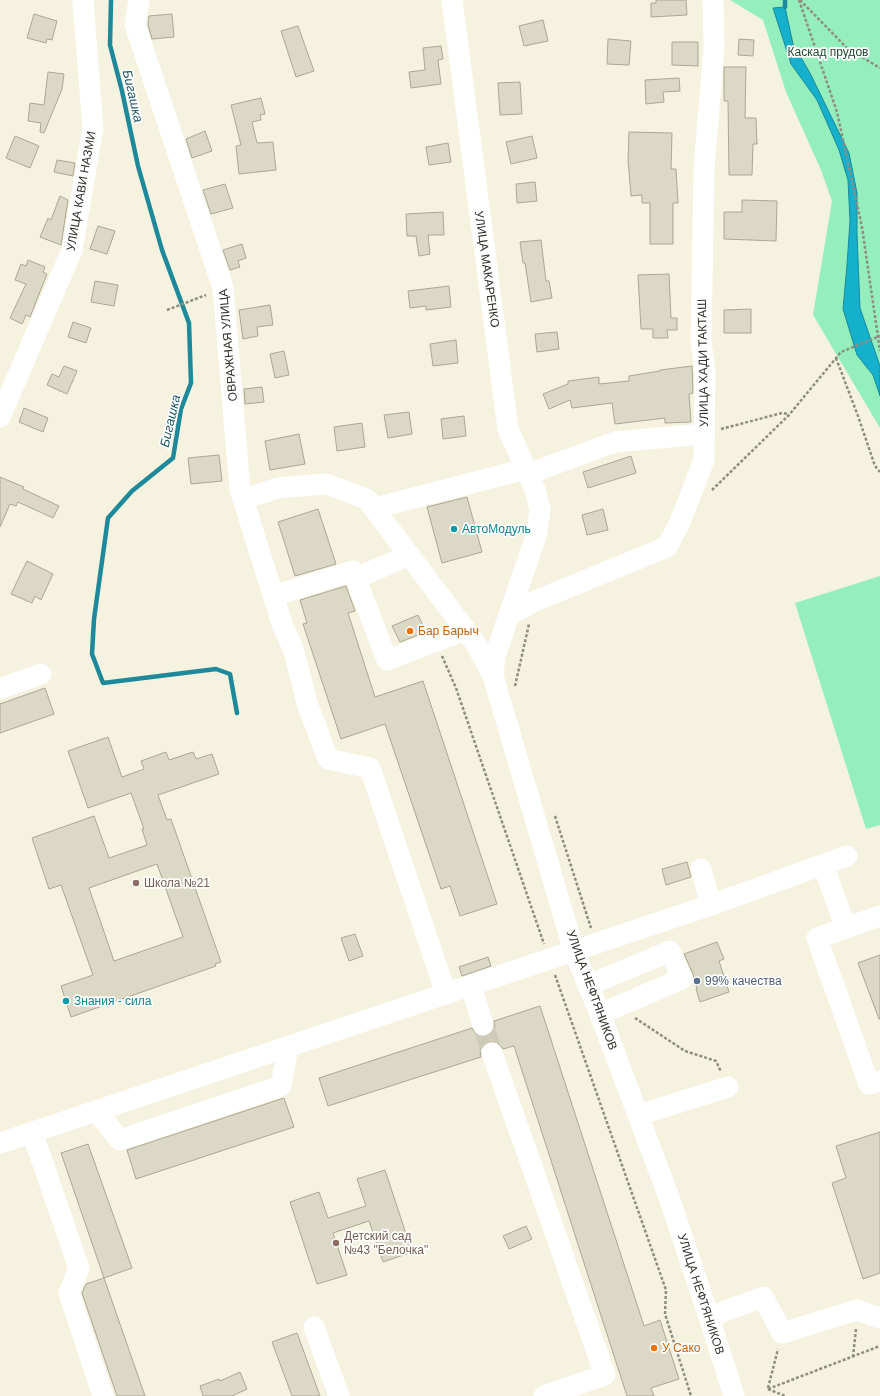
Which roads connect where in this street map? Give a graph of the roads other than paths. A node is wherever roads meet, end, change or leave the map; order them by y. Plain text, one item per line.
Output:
1 (139, 0) edge
2 (452, 0) edge
3 (713, 0) edge
4 (82, 1) edge
5 (0, 417) edge
6 (704, 434) junction
7 (527, 472) junction
8 (243, 499) junction
9 (375, 508) junction
10 (537, 533) joint
11 (410, 555) junction
12 (356, 578) junction
13 (273, 596) junction
14 (509, 615) junction
15 (465, 630) junction
16 (41, 674) dead end
17 (493, 676) junction
18 (0, 689) edge
19 (847, 856) dead end
20 (823, 865) junction
21 (700, 869) dead end
22 (711, 905) junction
23 (880, 916) edge
24 (846, 928) junction
25 (574, 951) junction
26 (471, 985) junction
27 (589, 985) junction
28 (446, 994) junction
29 (609, 1011) junction
30 (483, 1025) tunnel mouth
31 (288, 1047) junction
32 (492, 1053) tunnel mouth
33 (880, 1081) edge
34 (728, 1087) road end
35 (96, 1111) junction
36 (639, 1115) junction
37 (32, 1132) junction
38 (0, 1143) edge
39 (709, 1316) junction
40 (880, 1318) edge
41 (314, 1327) dead end
42 (103, 1396) edge
43 (339, 1396) edge
44 (544, 1396) edge
45 (734, 1396) edge

1 - 8 street, ОВРАЖНАЯ УЛИЦА
2 - 7 street, УЛИЦА МАКАРЕНКО
3 - 6 street, УЛИЦА ХАДИ ТАКТАШ
4 - 5 street, УЛИЦА КАВИ НАЗМИ
6 - 7 street
6 - 14 street, УЛИЦА ХАДИ ТАКТАШ
7 - 9 street
7 - 10 street, УЛИЦА МАКАРЕНКО
8 - 9 street
8 - 13 street, ОВРАЖНАЯ УЛИЦА
9 - 11 street
10 - 14 street, УЛИЦА НЕФТЯНИКОВ
11 - 12 street
11 - 15 street
12 - 13 street
12 - 15 street
13 - 28 street, ОВРАЖНАЯ УЛИЦА
14 - 17 street, УЛИЦА НЕФТЯНИКОВ
15 - 17 street
16 - 18 street
17 - 25 street, УЛИЦА НЕФТЯНИКОВ
19 - 20 street
20 - 22 street
20 - 24 street
21 - 22 street
22 - 25 street
23 - 24 street
24 - 33 street
25 - 26 street
25 - 27 street, УЛИЦА НЕФТЯНИКОВ
26 - 28 street
26 - 30 street
27 - 29 street, УЛИЦА НЕФТЯНИКОВ
27 - 29 street
28 - 31 street
29 - 36 street, УЛИЦА НЕФТЯНИКОВ
31 - 35 street
31 - 35 street
32 - 44 street
34 - 36 street
35 - 37 street
36 - 39 street, УЛИЦА НЕФТЯНИКОВ
37 - 38 street
37 - 42 street
39 - 40 street
39 - 45 street, УЛИЦА НЕФТЯНИКОВ
41 - 43 street

